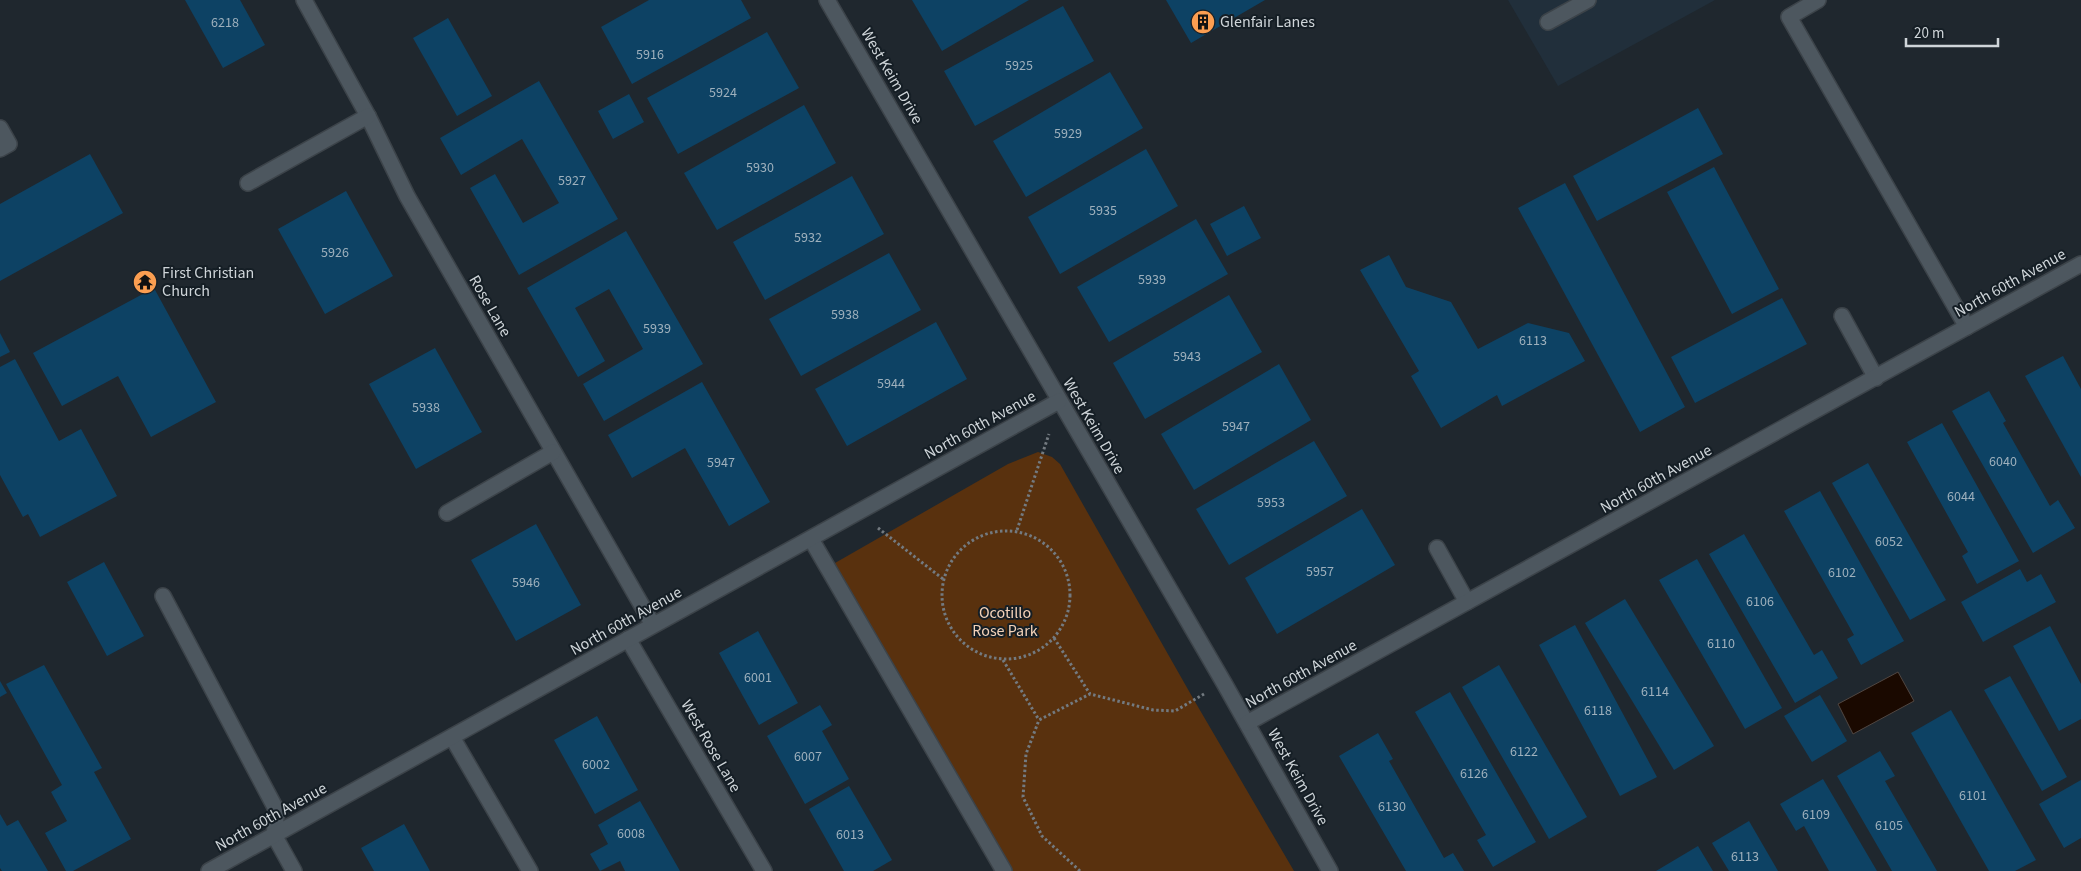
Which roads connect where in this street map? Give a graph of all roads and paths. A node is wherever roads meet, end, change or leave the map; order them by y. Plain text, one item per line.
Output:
1 (304, 0) edge
2 (827, 0) edge
3 (1588, 0) edge
4 (1818, 0) edge
5 (1548, 22) dead end
6 (368, 116) junction
7 (0, 128) edge
8 (0, 149) edge
9 (248, 183) dead end
10 (2081, 264) edge
11 (1842, 316) dead end
12 (1966, 327) junction
13 (1876, 378) junction
14 (1059, 401) junction
15 (554, 452) junction
16 (447, 513) dead end
17 (857, 513) junction
18 (1017, 530) junction
19 (811, 539) junction
20 (1437, 548) dead end
21 (943, 579) junction
22 (164, 596) dead end
23 (1467, 602) junction
24 (653, 625) junction
25 (1054, 638) junction
26 (628, 639) junction
27 (1003, 660) junction
28 (1224, 683) junction
29 (1090, 694) junction
30 (1040, 720) junction
31 (1247, 723) junction
32 (452, 737) junction
33 (274, 835) junction
34 (209, 871) edge
35 (294, 871) edge
36 (530, 871) edge
37 (764, 871) edge
38 (1004, 871) edge
39 (1080, 871) edge
40 (1330, 871) edge

1 - 6 street, Rose Lane
2 - 14 street, West Keim Drive
3 - 5 street
4 - 12 street
6 - 9 street
6 - 15 street, Rose Lane
7 - 8 street
10 - 12 street, North 60th Avenue
11 - 13 street
12 - 13 street, North 60th Avenue
13 - 23 street, North 60th Avenue
14 - 17 street, North 60th Avenue
14 - 18 path
14 - 28 street, West Keim Drive
15 - 16 street
15 - 24 street, Rose Lane
17 - 19 street, North 60th Avenue
17 - 21 path
18 - 21 path
18 - 25 path
19 - 24 street, North 60th Avenue
19 - 38 street
20 - 23 street
21 - 27 path
22 - 33 street
23 - 31 street, North 60th Avenue
24 - 26 street, North 60th Avenue
25 - 27 path
25 - 29 path
26 - 32 street, North 60th Avenue
26 - 37 street, West Rose Lane
27 - 30 path
28 - 29 path
28 - 31 street, West Keim Drive
29 - 30 path
30 - 39 path
31 - 40 street, West Keim Drive
32 - 33 street, North 60th Avenue
32 - 36 street
33 - 34 street, North 60th Avenue
33 - 35 street

